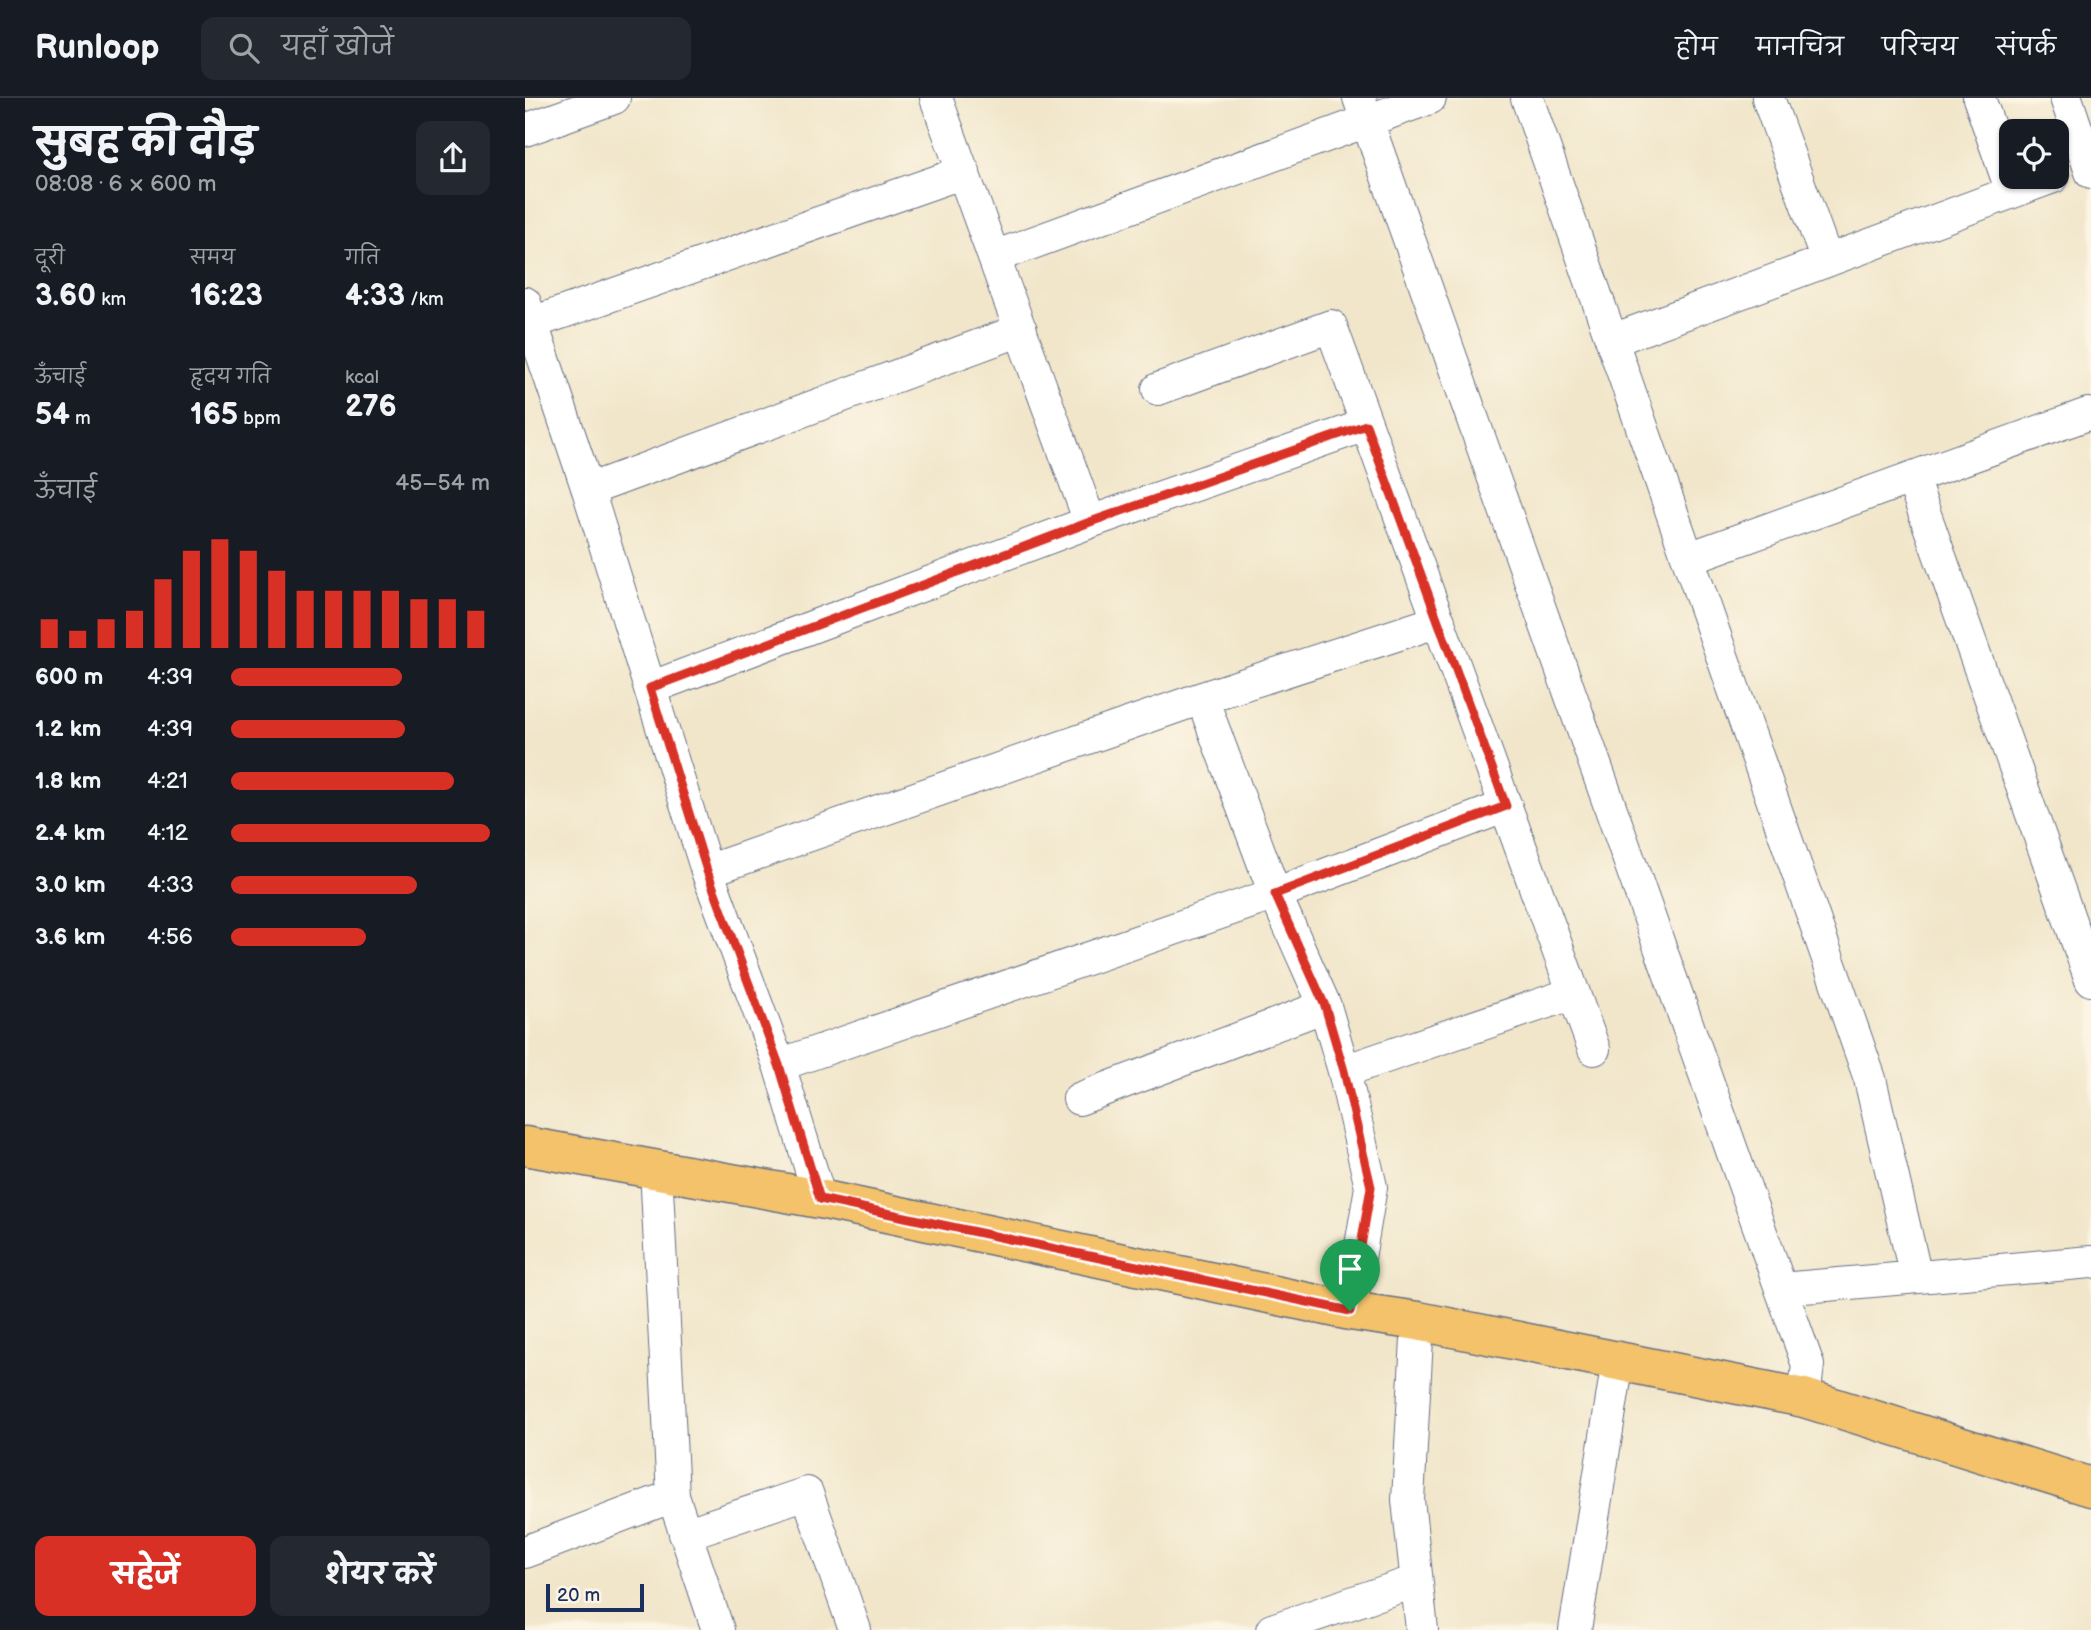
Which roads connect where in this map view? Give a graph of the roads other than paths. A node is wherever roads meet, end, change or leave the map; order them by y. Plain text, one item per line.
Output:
1 (614, 98) edge
2 (936, 98) edge
3 (1430, 98) edge
4 (1527, 98) edge
5 (1768, 98) edge
6 (1979, 98) edge
7 (2066, 98) edge
8 (1363, 109) edge
9 (525, 130) edge
10 (2090, 166) edge
11 (964, 172) junction
12 (2069, 172) edge
13 (2020, 189) edge
14 (2012, 192) junction
15 (994, 257) junction
16 (1826, 261) junction
17 (529, 313) edge
18 (1021, 330) junction
19 (1613, 340) junction
20 (1158, 389) dead end
21 (2088, 414) dead end
22 (1366, 425) junction
23 (1912, 478) junction
24 (588, 490) junction
25 (1090, 522) junction
26 (1689, 558) junction
27 (1439, 621) junction
28 (650, 688) junction
29 (1202, 698) junction
30 (1506, 806) junction
31 (707, 871) junction
32 (1275, 894) junction
33 (2091, 980) edge
34 (1574, 993) junction
35 (1325, 1006) junction
36 (1594, 1049) dead end
37 (779, 1065) junction
38 (1344, 1071) junction
39 (1079, 1099) dead end
40 (525, 1146) edge
41 (656, 1169) junction
42 (820, 1199) junction
43 (2091, 1262) edge
44 (1916, 1277) junction
45 (1781, 1289) junction
46 (1350, 1311) junction
47 (1418, 1321) junction
48 (1618, 1361) junction
49 (1804, 1398) junction
50 (2091, 1487) edge
51 (673, 1496) junction
52 (685, 1534) junction
53 (525, 1552) edge
54 (1416, 1581) junction
55 (718, 1630) edge
56 (855, 1630) edge
57 (1272, 1630) edge
58 (1422, 1630) edge
59 (1575, 1630) edge

1 - 9 street
2 - 11 street
3 - 8 street
4 - 19 street
5 - 16 street
6 - 14 street
7 - 10 street
8 - 15 street
8 - 45 street
10 - 12 street
11 - 15 street
11 - 17 street
13 - 14 street
14 - 16 street
15 - 18 street
16 - 19 street
17 - 24 street
18 - 24 street
18 - 25 street
19 - 26 street
20 - 22 street
21 - 23 street
22 - 25 street
22 - 27 street
23 - 26 street
23 - 33 street
24 - 28 street
25 - 28 street
26 - 44 street
27 - 29 street
27 - 30 street
28 - 31 street
29 - 31 street
29 - 32 street
30 - 32 street
30 - 34 street
31 - 37 street
32 - 35 street
32 - 37 street
34 - 36 street
34 - 38 street
35 - 38 street
35 - 39 street
37 - 42 street
38 - 46 street
40 - 41 main road
41 - 42 main road
41 - 51 street
42 - 46 main road
43 - 44 street
44 - 45 street
45 - 49 street
46 - 47 main road
47 - 48 main road
47 - 54 street
48 - 49 main road
48 - 59 street
49 - 50 main road
51 - 52 street
51 - 53 street
52 - 55 street
52 - 56 street
54 - 57 street
54 - 58 street

